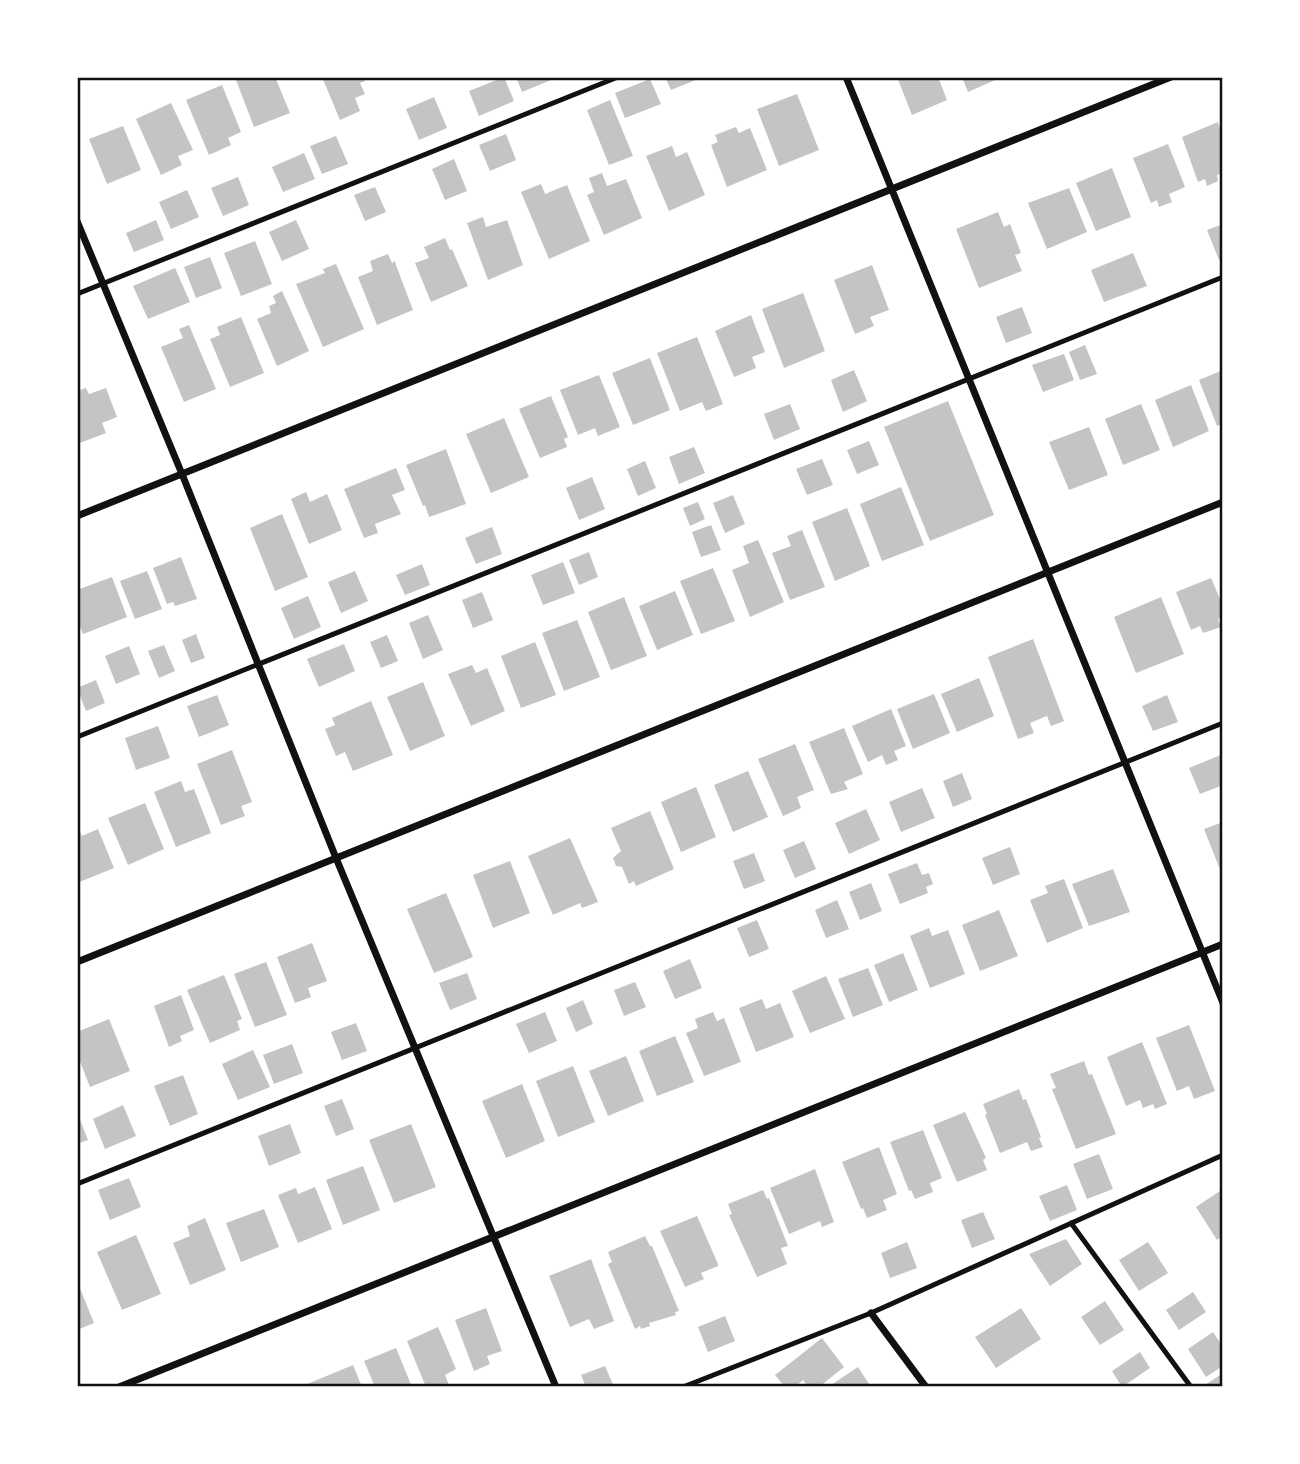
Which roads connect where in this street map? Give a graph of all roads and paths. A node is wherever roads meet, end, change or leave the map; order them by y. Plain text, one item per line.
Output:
1 (618, 77) edge
2 (846, 77) edge
3 (1171, 77) edge
4 (891, 189) junction
5 (77, 221) edge
6 (1223, 277) edge
7 (103, 284) junction
8 (77, 294) edge
9 (969, 379) junction
10 (182, 474) junction
11 (1223, 502) edge
12 (77, 516) edge
13 (1047, 573) junction
14 (259, 664) junction
15 (1223, 723) edge
16 (77, 737) edge
17 (1125, 762) junction
18 (336, 858) junction
19 (1223, 944) edge
20 (1203, 951) junction
21 (77, 962) edge
22 (1223, 1003) edge
23 (414, 1047) junction
24 (1223, 1155) edge
25 (77, 1184) edge
26 (1071, 1223) junction
27 (493, 1237) junction
28 (871, 1313) junction
29 (119, 1387) edge
30 (556, 1387) edge
31 (683, 1387) edge
32 (926, 1387) edge
33 (1191, 1387) edge

1 - 7 lane
2 - 4 street
3 - 4 street
4 - 9 street
4 - 10 street
5 - 7 street
6 - 9 lane
7 - 8 lane
7 - 10 street
9 - 13 street
9 - 14 lane
10 - 12 street
10 - 14 street
11 - 13 street
13 - 17 street
13 - 18 street
14 - 16 lane
14 - 18 street
15 - 17 lane
17 - 20 street
17 - 23 lane
18 - 21 street
18 - 23 street
19 - 20 street
20 - 22 street
20 - 27 street
23 - 25 lane
23 - 27 street
24 - 26 lane
26 - 28 lane
26 - 33 lane
27 - 29 street
27 - 30 street
28 - 31 lane
28 - 32 street

